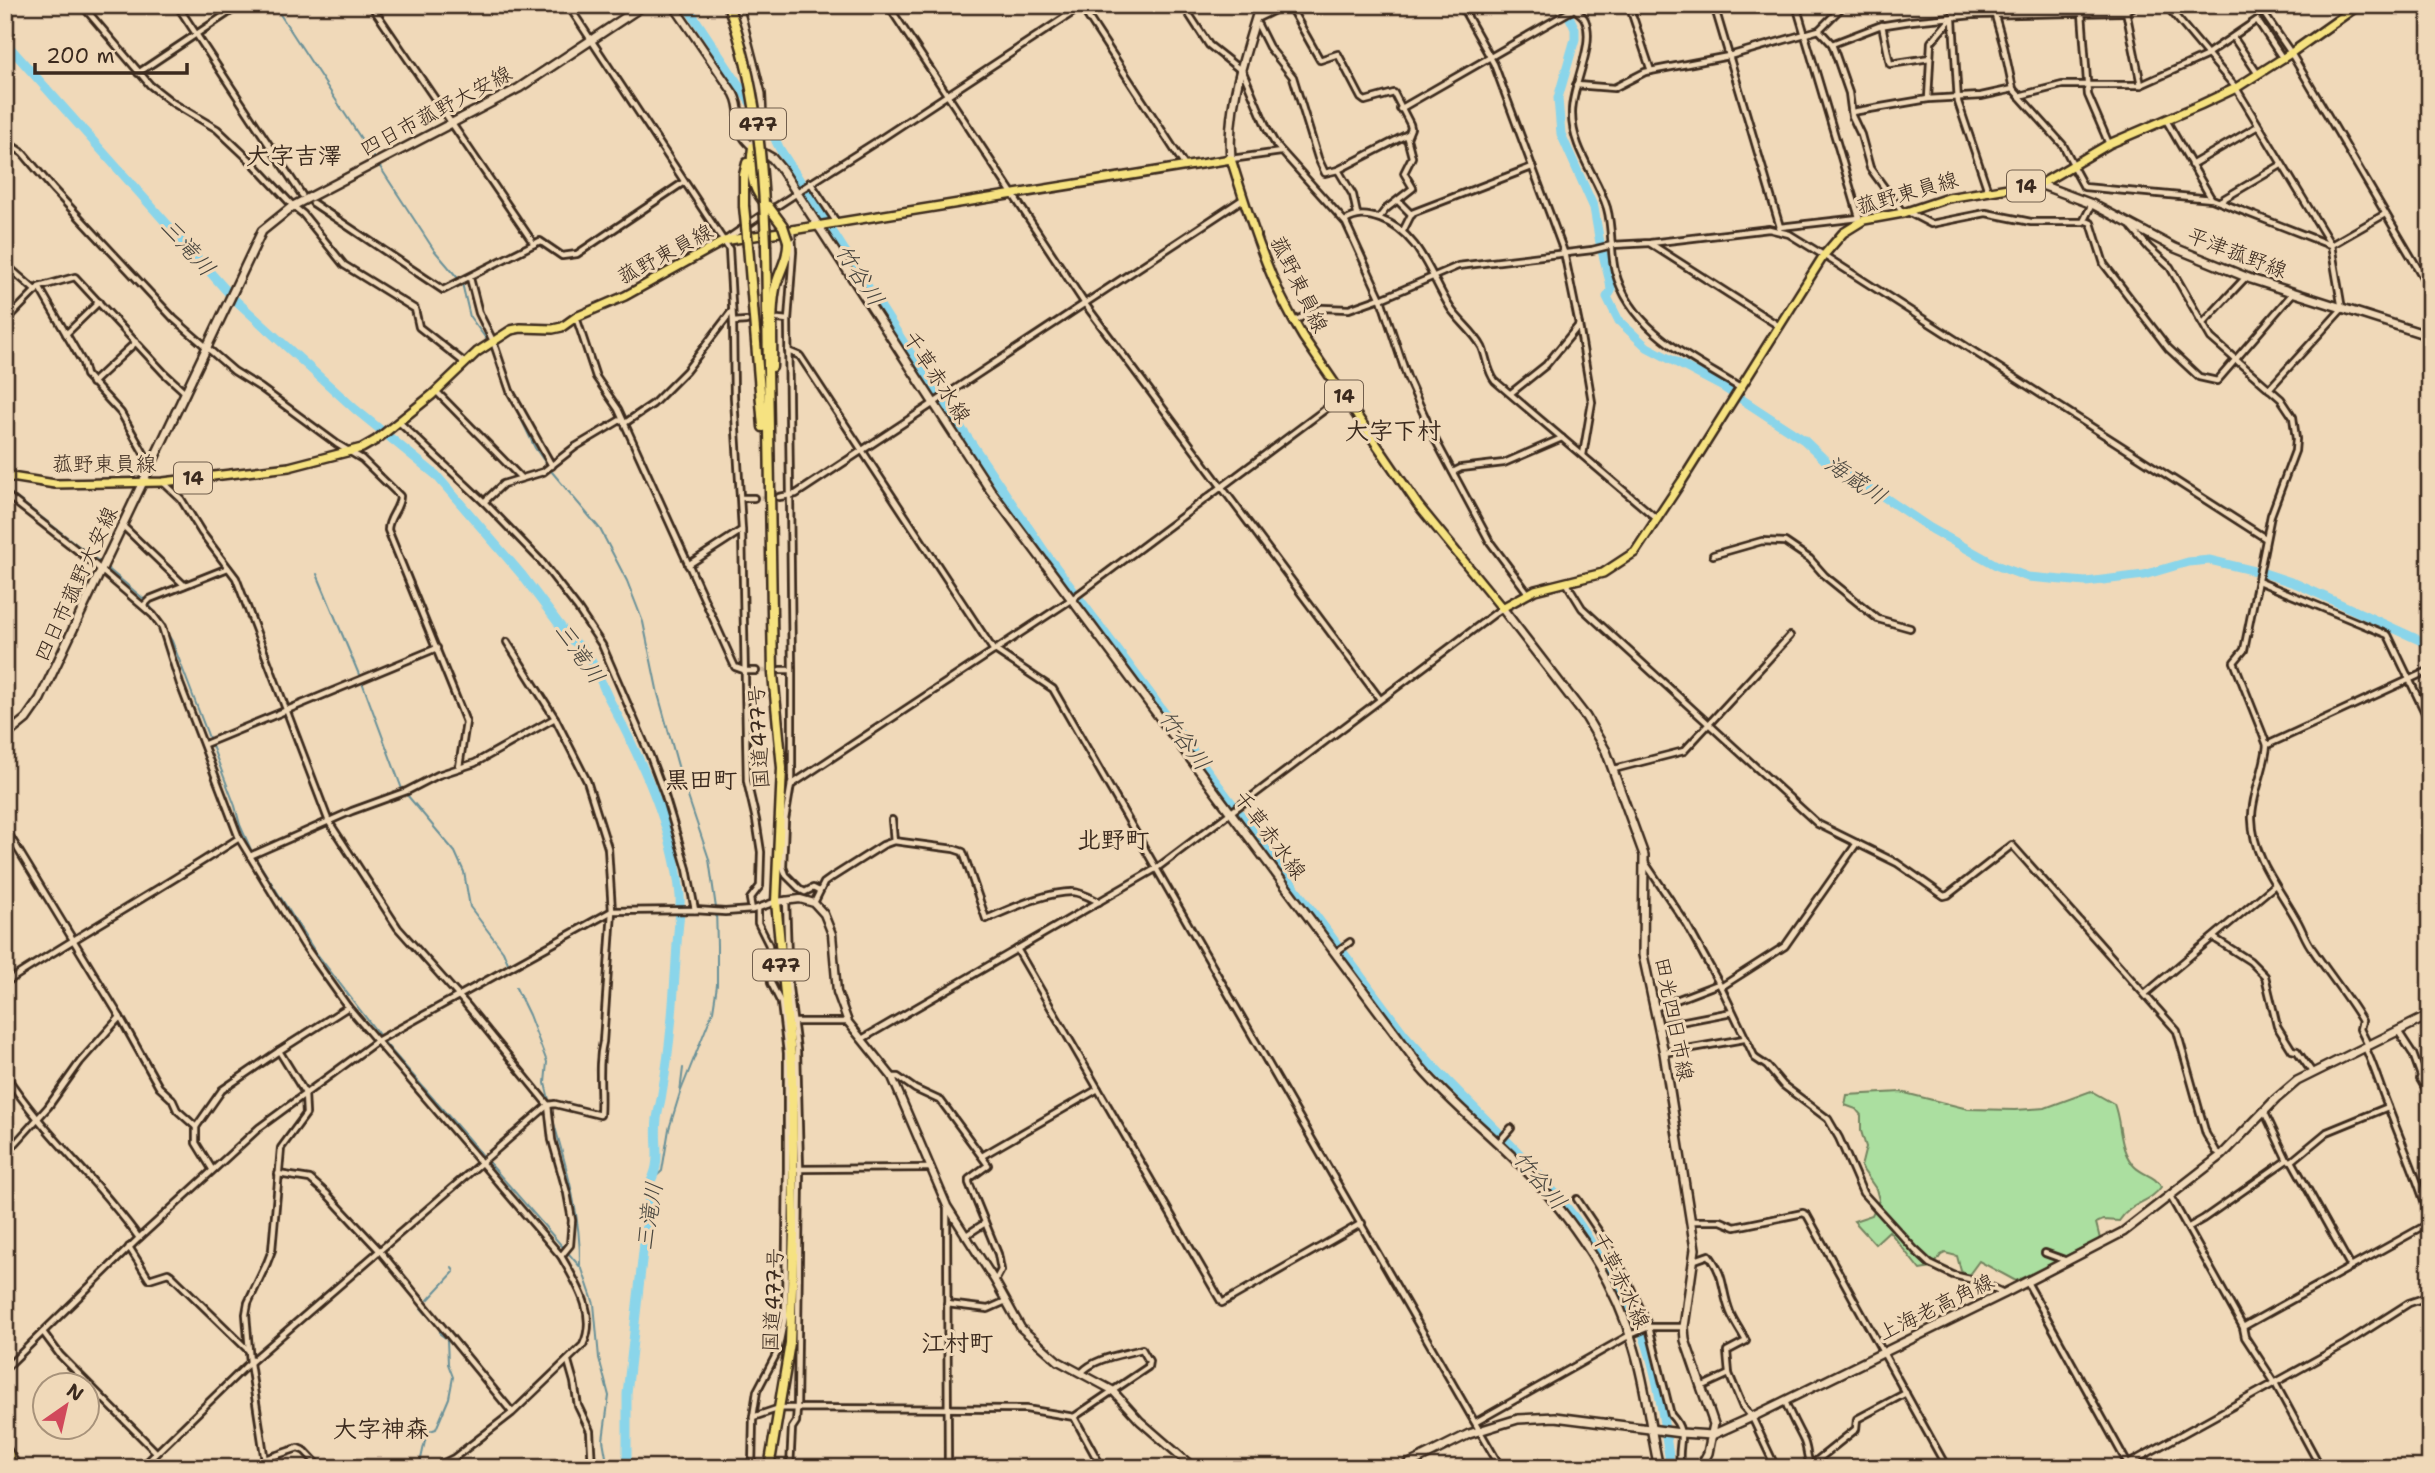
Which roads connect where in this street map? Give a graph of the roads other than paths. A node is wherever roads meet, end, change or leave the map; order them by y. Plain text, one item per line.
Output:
1 (82, 5) edge
2 (177, 5) edge
3 (240, 5) edge
4 (371, 5) edge
5 (568, 5) edge
6 (644, 5) edge
7 (673, 5) edge
8 (728, 5) edge
9 (738, 5) edge
10 (888, 5) edge
11 (1183, 5) edge
12 (1260, 5) edge
13 (1287, 5) edge
14 (1461, 5) edge
15 (1581, 5) edge
16 (1629, 5) edge
17 (1714, 5) edge
18 (1796, 5) edge
19 (1844, 5) edge
20 (1955, 5) edge
21 (1992, 5) edge
22 (2137, 5) edge
23 (2166, 5) edge
24 (2258, 5) edge
25 (2358, 5) edge
26 (1082, 6) edge
27 (1572, 8) edge
28 (2126, 11) junction
29 (2082, 13) junction
30 (1995, 15) junction
31 (1953, 18) junction
32 (1255, 21) junction
33 (1882, 25) junction
34 (1819, 30) junction
35 (1804, 33) junction
36 (196, 34) junction
37 (2233, 37) junction
38 (591, 41) junction
39 (1832, 44) junction
40 (2291, 53) junction
41 (2208, 55) junction
42 (1729, 56) junction
43 (1490, 57) junction
44 (1930, 58) junction
45 (2283, 59) junction
46 (1242, 70) junction
47 (1651, 71) junction
48 (138, 73) junction
49 (2258, 74) junction
50 (1576, 85) junction
51 (2141, 85) junction
52 (2087, 86) junction
53 (2236, 88) junction
54 (2013, 89) junction
55 (947, 96) junction
56 (2019, 96) junction
57 (1928, 99) junction
58 (1958, 99) junction
59 (1400, 109) junction
60 (1851, 113) junction
61 (2166, 120) junction
62 (450, 124) junction
63 (2258, 126) junction
64 (1408, 134) junction
65 (5, 141) edge
66 (2109, 144) junction
67 (753, 147) junction
68 (1282, 152) junction
69 (1231, 159) junction
70 (2073, 164) junction
71 (2191, 165) junction
72 (2281, 165) junction
73 (1186, 167) junction
74 (1532, 167) junction
75 (1338, 170) junction
76 (684, 182) junction
77 (808, 184) junction
78 (2039, 184) junction
79 (798, 191) junction
80 (1988, 191) junction
81 (302, 195) dead end
82 (1013, 195) junction
83 (1243, 199) junction
84 (2212, 199) junction
85 (1398, 201) junction
86 (2220, 202) junction
87 (313, 203) dead end
88 (2092, 204) junction
89 (293, 206) junction
90 (1905, 212) junction
91 (1357, 214) junction
92 (2385, 214) junction
93 (1412, 215) junction
94 (1378, 218) junction
95 (1861, 219) junction
96 (1345, 221) junction
97 (2086, 221) junction
98 (2126, 221) junction
99 (835, 223) junction
100 (820, 226) junction
101 (1780, 229) junction
102 (792, 230) junction
103 (1403, 231) junction
104 (724, 241) junction
105 (1650, 243) junction
106 (534, 244) junction
107 (1612, 245) junction
108 (2331, 245) junction
109 (1564, 253) junction
110 (1824, 255) junction
111 (5, 264) edge
112 (1434, 276) junction
113 (2246, 277) junction
114 (470, 278) junction
115 (37, 288) junction
116 (2430, 289) edge
117 (2293, 293) junction
118 (1381, 299) junction
119 (99, 302) junction
120 (1084, 304) junction
121 (2342, 309) junction
122 (732, 312) junction
123 (576, 317) junction
124 (778, 319) dead end
125 (788, 320) junction
126 (747, 321) dead end
127 (733, 322) junction
128 (1293, 322) junction
129 (2204, 322) junction
130 (5, 323) edge
131 (1579, 325) junction
132 (1779, 326) junction
133 (66, 334) junction
134 (2430, 336) edge
135 (136, 342) junction
136 (490, 342) junction
137 (206, 347) junction
138 (788, 351) junction
139 (2234, 359) junction
140 (466, 363) junction
141 (92, 383) junction
142 (2269, 389) junction
143 (1739, 390) junction
144 (436, 391) junction
145 (186, 393) junction
146 (1511, 393) junction
147 (1343, 396) junction
148 (933, 403) junction
149 (623, 421) junction
150 (397, 423) junction
151 (1562, 438) junction
152 (862, 451) junction
153 (348, 452) junction
154 (1583, 455) junction
155 (768, 461) junction
156 (152, 462) junction
157 (552, 466) junction
158 (1453, 472) junction
159 (5, 476) edge
160 (521, 478) junction
161 (163, 482) junction
162 (143, 483) junction
163 (1222, 487) junction
164 (5, 494) edge
165 (779, 497) tunnel mouth
166 (789, 497) junction
167 (742, 498) junction
168 (754, 498) tunnel mouth
169 (484, 502) junction
170 (1657, 519) junction
171 (123, 526) junction
172 (743, 530) junction
173 (2265, 538) junction
174 (1713, 555) dead end
175 (688, 565) junction
176 (103, 567) junction
177 (228, 568) junction
178 (2258, 581) junction
179 (1566, 582) junction
180 (184, 585) junction
181 (1528, 593) junction
182 (1072, 599) junction
183 (145, 605) junction
184 (1502, 608) junction
185 (1910, 628) dead end
186 (1790, 636) dead end
187 (508, 642) dead end
188 (437, 648) junction
189 (994, 651) junction
190 (780, 670) tunnel mouth
191 (792, 670) junction
192 (2430, 670) edge
193 (746, 671) junction
194 (756, 671) tunnel mouth
195 (2409, 680) junction
196 (1380, 699) junction
197 (286, 711) junction
198 (555, 718) junction
199 (2430, 723) edge
200 (1710, 724) junction
201 (5, 736) edge
202 (206, 744) junction
203 (2267, 745) junction
204 (459, 767) junction
205 (1614, 769) junction
206 (790, 785) junction
207 (1232, 811) junction
208 (892, 820) dead end
209 (329, 822) junction
210 (5, 828) edge
211 (239, 838) junction
212 (894, 841) junction
213 (1857, 843) junction
214 (250, 856) junction
215 (1646, 864) junction
216 (1157, 868) junction
217 (2274, 885) junction
218 (819, 891) junction
219 (786, 899) junction
220 (776, 902) junction
221 (1100, 902) junction
222 (814, 903) junction
223 (755, 909) junction
224 (694, 910) junction
225 (612, 911) junction
226 (2214, 937) junction
227 (73, 939) junction
228 (1349, 942) dead end
229 (1017, 949) junction
230 (1337, 952) junction
231 (5, 983) edge
232 (1720, 985) junction
233 (2145, 995) junction
234 (459, 996) junction
235 (348, 1007) junction
236 (1654, 1009) junction
237 (1732, 1012) junction
238 (2430, 1015) edge
239 (120, 1017) junction
240 (794, 1022) junction
241 (848, 1022) junction
242 (1658, 1026) junction
243 (2397, 1030) junction
244 (862, 1039) junction
245 (1744, 1039) junction
246 (378, 1041) junction
247 (2366, 1046) junction
248 (279, 1051) junction
249 (1664, 1053) junction
250 (2312, 1072) junction
251 (5, 1074) edge
252 (892, 1077) junction
253 (1098, 1089) junction
254 (305, 1093) junction
255 (2430, 1096) edge
256 (550, 1105) junction
257 (2388, 1107) junction
258 (2264, 1111) junction
259 (37, 1120) junction
260 (196, 1127) junction
261 (1511, 1128) dead end
262 (1498, 1143) junction
263 (5, 1155) edge
264 (2222, 1155) junction
265 (982, 1156) junction
266 (2289, 1160) junction
267 (482, 1162) junction
268 (930, 1168) junction
269 (212, 1169) junction
270 (797, 1169) junction
271 (278, 1174) junction
272 (2170, 1196) junction
273 (1577, 1199) dead end
274 (947, 1206) junction
275 (1691, 1221) junction
276 (2430, 1221) edge
277 (985, 1223) junction
278 (1362, 1223) junction
279 (2189, 1227) junction
280 (965, 1236) junction
281 (139, 1238) junction
282 (129, 1247) junction
283 (379, 1250) junction
284 (564, 1253) junction
285 (2045, 1253) dead end
286 (1695, 1260) junction
287 (2068, 1262) junction
288 (2351, 1267) junction
289 (995, 1280) junction
290 (2027, 1282) junction
291 (2005, 1293) junction
292 (2430, 1296) edge
293 (1006, 1301) junction
294 (947, 1304) junction
295 (1650, 1327) junction
296 (1684, 1327) junction
297 (2244, 1327) junction
298 (43, 1332) junction
299 (1632, 1334) junction
300 (248, 1350) junction
301 (1884, 1353) junction
302 (568, 1360) junction
303 (250, 1363) junction
304 (5, 1369) edge
305 (1081, 1373) junction
306 (1729, 1374) junction
307 (2275, 1383) junction
308 (1701, 1387) junction
309 (1112, 1390) junction
310 (1906, 1394) junction
311 (1785, 1401) junction
312 (780, 1408) junction
313 (797, 1409) junction
314 (948, 1409) junction
315 (512, 1413) junction
316 (753, 1417) junction
317 (1074, 1417) junction
318 (1752, 1417) junction
319 (1478, 1426) junction
320 (1653, 1430) junction
321 (1680, 1433) junction
322 (1712, 1434) junction
323 (5, 1448) edge
324 (156, 1452) junction
325 (265, 1459) junction
326 (446, 1463) junction
327 (2129, 1466) edge
328 (1810, 1467) edge
329 (17, 1468) edge
330 (141, 1468) edge
331 (266, 1468) edge
332 (321, 1468) edge
333 (434, 1468) edge
334 (461, 1468) edge
335 (592, 1468) edge
336 (752, 1468) edge
337 (769, 1468) edge
338 (790, 1468) edge
339 (948, 1468) edge
340 (1102, 1468) edge
341 (1194, 1468) edge
342 (1401, 1468) edge
343 (1501, 1468) edge
344 (1659, 1468) edge
345 (1681, 1468) edge
346 (1700, 1468) edge
347 (1776, 1468) edge
348 (1947, 1468) edge
349 (2121, 1468) edge
350 (2321, 1468) edge

1 - 48 street
2 - 36 street
3 - 36 street
4 - 62 street
5 - 38 street
6 - 38 main road, 四日市菰野大安線
7 - 67 street
8 - 155 highway, 国道477号 / 477, bridge
9 - 67 main road
10 - 55 street
11 - 46 street
12 - 32 main road
13 - 32 street
13 - 59 street
14 - 43 street
15 - 27 street
16 - 47 street
17 - 42 street
18 - 35 street
19 - 34 street
20 - 31 street
21 - 30 street
22 - 28 street
23 - 41 street
24 - 40 street
25 - 40 main road, 菰野東員線 / 14
26 - 55 street
26 - 73 street
27 - 43 street
27 - 50 street
28 - 29 street
28 - 51 street
29 - 30 street
29 - 52 street
30 - 31 street
30 - 54 street
31 - 33 street
31 - 44 street
31 - 58 street
32 - 46 main road
32 - 75 street
33 - 39 street
33 - 44 street
34 - 35 street
34 - 39 street
35 - 42 street
35 - 95 street
36 - 48 street
36 - 81 street
37 - 41 street
37 - 45 street
37 - 49 street
38 - 62 main road, 四日市菰野大安線
38 - 76 street
39 - 60 street
40 - 45 main road, 菰野東員線 / 14
40 - 92 street
41 - 51 street
41 - 53 street
42 - 47 street
42 - 101 street
43 - 59 street
43 - 74 street
44 - 57 street
45 - 49 main road, 菰野東員線 / 14
46 - 68 street
46 - 69 main road
47 - 50 street
48 - 89 street
49 - 53 main road, 菰野東員線 / 14
50 - 107 street
51 - 52 street
52 - 56 street
52 - 66 street
53 - 61 main road, 菰野東員線 / 14
53 - 63 street
54 - 56 street
54 - 58 street
55 - 77 street
55 - 82 street
56 - 70 street
57 - 58 street
57 - 60 street
58 - 80 street
59 - 64 street
60 - 90 street
61 - 66 main road, 菰野東員線 / 14
61 - 71 street
62 - 89 main road, 四日市菰野大安線
62 - 106 street
63 - 71 street
63 - 72 street
64 - 75 street
64 - 85 street
65 - 137 street
66 - 70 main road, 菰野東員線 / 14
67 - 79 main road, 千草赤水線
67 - 155 highway, bridge
67 - 155 highway, bridge
68 - 69 street
68 - 96 street
69 - 73 main road, 菰野東員線 / 14
69 - 83 main road, 菰野東員線 / 14
70 - 78 main road, 菰野東員線 / 14
70 - 84 street
71 - 84 street
72 - 86 street
72 - 108 street
73 - 82 main road, 菰野東員線 / 14
74 - 93 street
74 - 109 street
75 - 91 street
76 - 104 street
76 - 106 street
77 - 79 street
77 - 99 street
78 - 80 main road, 菰野東員線 / 14
78 - 88 main road, 平津菰野線
79 - 100 main road, 千草赤水線
79 - 104 street
80 - 90 main road, 菰野東員線 / 14
82 - 99 main road, 菰野東員線 / 14
82 - 120 street
83 - 120 street
83 - 128 main road, 菰野東員線 / 14
84 - 86 street
85 - 93 street
85 - 94 street
86 - 108 street
87 - 114 street
88 - 97 street
88 - 98 main road, 平津菰野線
89 - 137 main road, 四日市菰野大安線
89 - 140 street
90 - 95 main road, 菰野東員線 / 14
90 - 97 street
91 - 94 street
91 - 96 street
92 - 108 street
92 - 116 street
93 - 103 street
94 - 103 street
95 - 101 street
95 - 110 main road, 菰野東員線 / 14
96 - 118 street
97 - 139 street
98 - 113 main road, 平津菰野線
98 - 129 street
99 - 100 main road, 菰野東員線 / 14
100 - 102 main road, 菰野東員線 / 14
100 - 148 main road, 千草赤水線
101 - 105 street
101 - 110 street
102 - 104 main road, 菰野東員線 / 14
102 - 125 street
103 - 112 street
104 - 122 street
104 - 123 main road, 菰野東員線 / 14
105 - 107 street
105 - 132 street
106 - 114 street
107 - 109 street
107 - 143 street
108 - 121 street
109 - 112 street
109 - 131 street
110 - 132 main road, 菰野東員線 / 14
110 - 173 street
111 - 115 street
112 - 118 street
112 - 146 street
113 - 117 main road, 平津菰野線
113 - 129 street
114 - 136 street
115 - 119 street
115 - 130 street
115 - 133 street
117 - 121 main road, 平津菰野線
117 - 139 street
118 - 128 street
118 - 158 street
119 - 133 street
119 - 135 street
120 - 148 street
120 - 163 street
121 - 134 main road, 平津菰野線
121 - 142 street
122 - 127 street
122 - 149 street
123 - 136 main road, 菰野東員線 / 14
123 - 149 street
124 - 125 street
125 - 138 street
126 - 127 street
127 - 167 street
128 - 147 main road, 菰野東員線 / 14
129 - 139 street
131 - 146 street
131 - 154 street
132 - 143 main road, 菰野東員線 / 14
133 - 141 street
135 - 141 street
135 - 145 street
136 - 140 main road, 菰野東員線 / 14
136 - 157 street
137 - 145 main road, 四日市菰野大安線
137 - 153 street
138 - 152 street
138 - 166 street
139 - 142 street
140 - 144 main road, 菰野東員線 / 14
141 - 156 street
142 - 173 street
143 - 170 main road, 菰野東員線 / 14
144 - 150 main road, 菰野東員線 / 14
144 - 160 street
145 - 156 main road, 四日市菰野大安線
146 - 151 street
147 - 163 street
147 - 184 main road, 菰野東員線 / 14
148 - 152 street
148 - 182 main road, 千草赤水線
149 - 157 street
149 - 175 street
150 - 153 main road, 菰野東員線 / 14
150 - 169 street
151 - 154 street
151 - 158 street
152 - 166 street
152 - 189 street
153 - 161 main road, 菰野東員線 / 14
153 - 188 street
154 - 170 street
155 - 220 highway, 国道477号 / 477
156 - 162 main road, 四日市菰野大安線
157 - 160 street
158 - 181 street
159 - 162 main road, 菰野東員線 / 14
160 - 169 street
161 - 162 main road, 菰野東員線 / 14
161 - 177 street
162 - 171 main road, 四日市菰野大安線
163 - 182 street
163 - 196 street
164 - 176 street
165 - 166 street
166 - 191 street
167 - 168 street
167 - 172 street
169 - 224 street
170 - 179 main road, 菰野東員線 / 14
171 - 176 main road, 四日市菰野大安線
171 - 180 street
172 - 175 street
172 - 193 street
173 - 178 street
174 - 185 street
175 - 193 street
176 - 183 street
176 - 201 main road, 四日市菰野大安線
177 - 180 street
177 - 197 street
178 - 195 street
178 - 203 street
179 - 181 main road, 菰野東員線 / 14
179 - 200 street
180 - 183 street
181 - 184 main road, 菰野東員線 / 14
182 - 189 street
182 - 207 main road, 千草赤水線
183 - 202 street
184 - 196 street
184 - 205 main road, 田光四日市線
186 - 200 street
187 - 198 street
188 - 197 street
188 - 204 street
189 - 206 street
189 - 216 street
190 - 191 street
191 - 206 street
192 - 195 street
193 - 194 street
193 - 223 street
195 - 199 street
195 - 203 street
196 - 207 street
197 - 202 street
197 - 209 street
198 - 204 street
198 - 225 street
200 - 205 street
200 - 213 street
202 - 211 street
203 - 217 street
204 - 209 street
205 - 215 main road, 田光四日市線
206 - 218 street
207 - 216 street
207 - 230 main road, 千草赤水線
208 - 212 street
209 - 214 street
209 - 234 street
210 - 227 street
211 - 214 street
211 - 227 street
212 - 218 street
212 - 221 street
213 - 232 street
213 - 233 street
214 - 235 street
215 - 232 street
215 - 236 main road, 田光四日市線
216 - 221 street
216 - 278 street
217 - 226 street
217 - 247 street
218 - 222 street
219 - 220 street
219 - 222 street
219 - 240 street
220 - 223 street
220 - 270 highway, 国道477号 / 477
221 - 229 street
222 - 241 street
223 - 224 street
223 - 316 street
224 - 225 street
225 - 234 street
225 - 256 street
226 - 233 street
226 - 250 street
227 - 231 street
227 - 239 street
228 - 230 street
229 - 244 street
229 - 253 street
230 - 262 main road, 千草赤水線
232 - 236 street
232 - 237 street
233 - 264 street
234 - 246 street
234 - 256 street
235 - 246 street
235 - 248 street
236 - 242 main road, 田光四日市線
237 - 242 street
237 - 245 street
238 - 243 main road, 上海老高角線
239 - 259 street
239 - 260 street
240 - 241 street
240 - 270 street
241 - 244 street
242 - 249 main road, 田光四日市線
243 - 247 main road, 上海老高角線
243 - 255 street
244 - 252 street
245 - 249 street
245 - 291 street
246 - 254 street
246 - 267 street
247 - 250 main road, 上海老高角線
247 - 257 street
248 - 254 street
248 - 260 street
249 - 275 main road, 田光四日市線
250 - 258 main road, 上海老高角線
251 - 259 street
252 - 265 street
252 - 268 street
253 - 265 street
253 - 278 street
254 - 269 street
254 - 271 street
256 - 267 street
256 - 284 street
257 - 266 street
257 - 276 street
258 - 264 main road, 上海老高角線
258 - 266 street
259 - 263 street
259 - 281 street
260 - 269 street
261 - 262 street
262 - 299 main road, 千草赤水線
264 - 272 main road, 上海老高角線
265 - 277 street
266 - 279 street
266 - 288 street
267 - 283 street
267 - 284 street
268 - 270 street
268 - 274 street
269 - 281 street
270 - 312 highway, 国道477号 / 477
270 - 313 street
271 - 283 street
271 - 300 street
272 - 279 street
272 - 287 main road, 上海老高角線
273 - 295 street
274 - 280 street
274 - 294 street
275 - 286 main road, 田光四日市線
275 - 301 street
276 - 288 street
277 - 280 street
277 - 289 street
278 - 319 street
279 - 297 street
280 - 289 street
281 - 282 street
282 - 298 street
282 - 300 street
283 - 303 street
283 - 315 street
284 - 302 street
285 - 287 street
286 - 296 main road, 田光四日市線
286 - 306 street
287 - 290 main road, 上海老高角線
288 - 297 street
289 - 293 street
290 - 291 main road, 上海老高角線
290 - 327 street
291 - 301 main road, 上海老高角線
292 - 307 street
293 - 294 street
293 - 305 street
294 - 314 street
295 - 296 street
295 - 299 street
295 - 321 street
296 - 308 main road, 田光四日市線
297 - 307 street
298 - 304 street
298 - 324 street
299 - 319 street
299 - 320 main road, 千草赤水線
300 - 303 street
301 - 310 street
301 - 311 main road, 上海老高角線
302 - 315 street
302 - 335 street
303 - 324 street
303 - 325 street
305 - 309 street
305 - 309 street
306 - 308 street
306 - 318 street
307 - 327 street
307 - 350 street
308 - 322 main road, 田光四日市線
309 - 317 street
309 - 341 street
310 - 328 street
310 - 348 street
311 - 318 main road, 上海老高角線
311 - 328 street
312 - 313 street
312 - 316 street
312 - 337 highway, 国道477号 / 477
313 - 314 street
313 - 338 street
314 - 317 street
314 - 339 street
315 - 326 street
316 - 336 street
317 - 340 street
318 - 322 main road, 上海老高角線
318 - 347 street
319 - 320 main road, 上海老高角線
319 - 342 main road, 上海老高角線
319 - 343 street
320 - 321 main road, 上海老高角線
320 - 344 main road, 千草赤水線
321 - 322 main road, 上海老高角線
321 - 345 street
322 - 346 main road, 田光四日市線
323 - 329 highway
324 - 330 street
325 - 331 street
325 - 332 street
326 - 333 street
326 - 334 street
327 - 349 street

